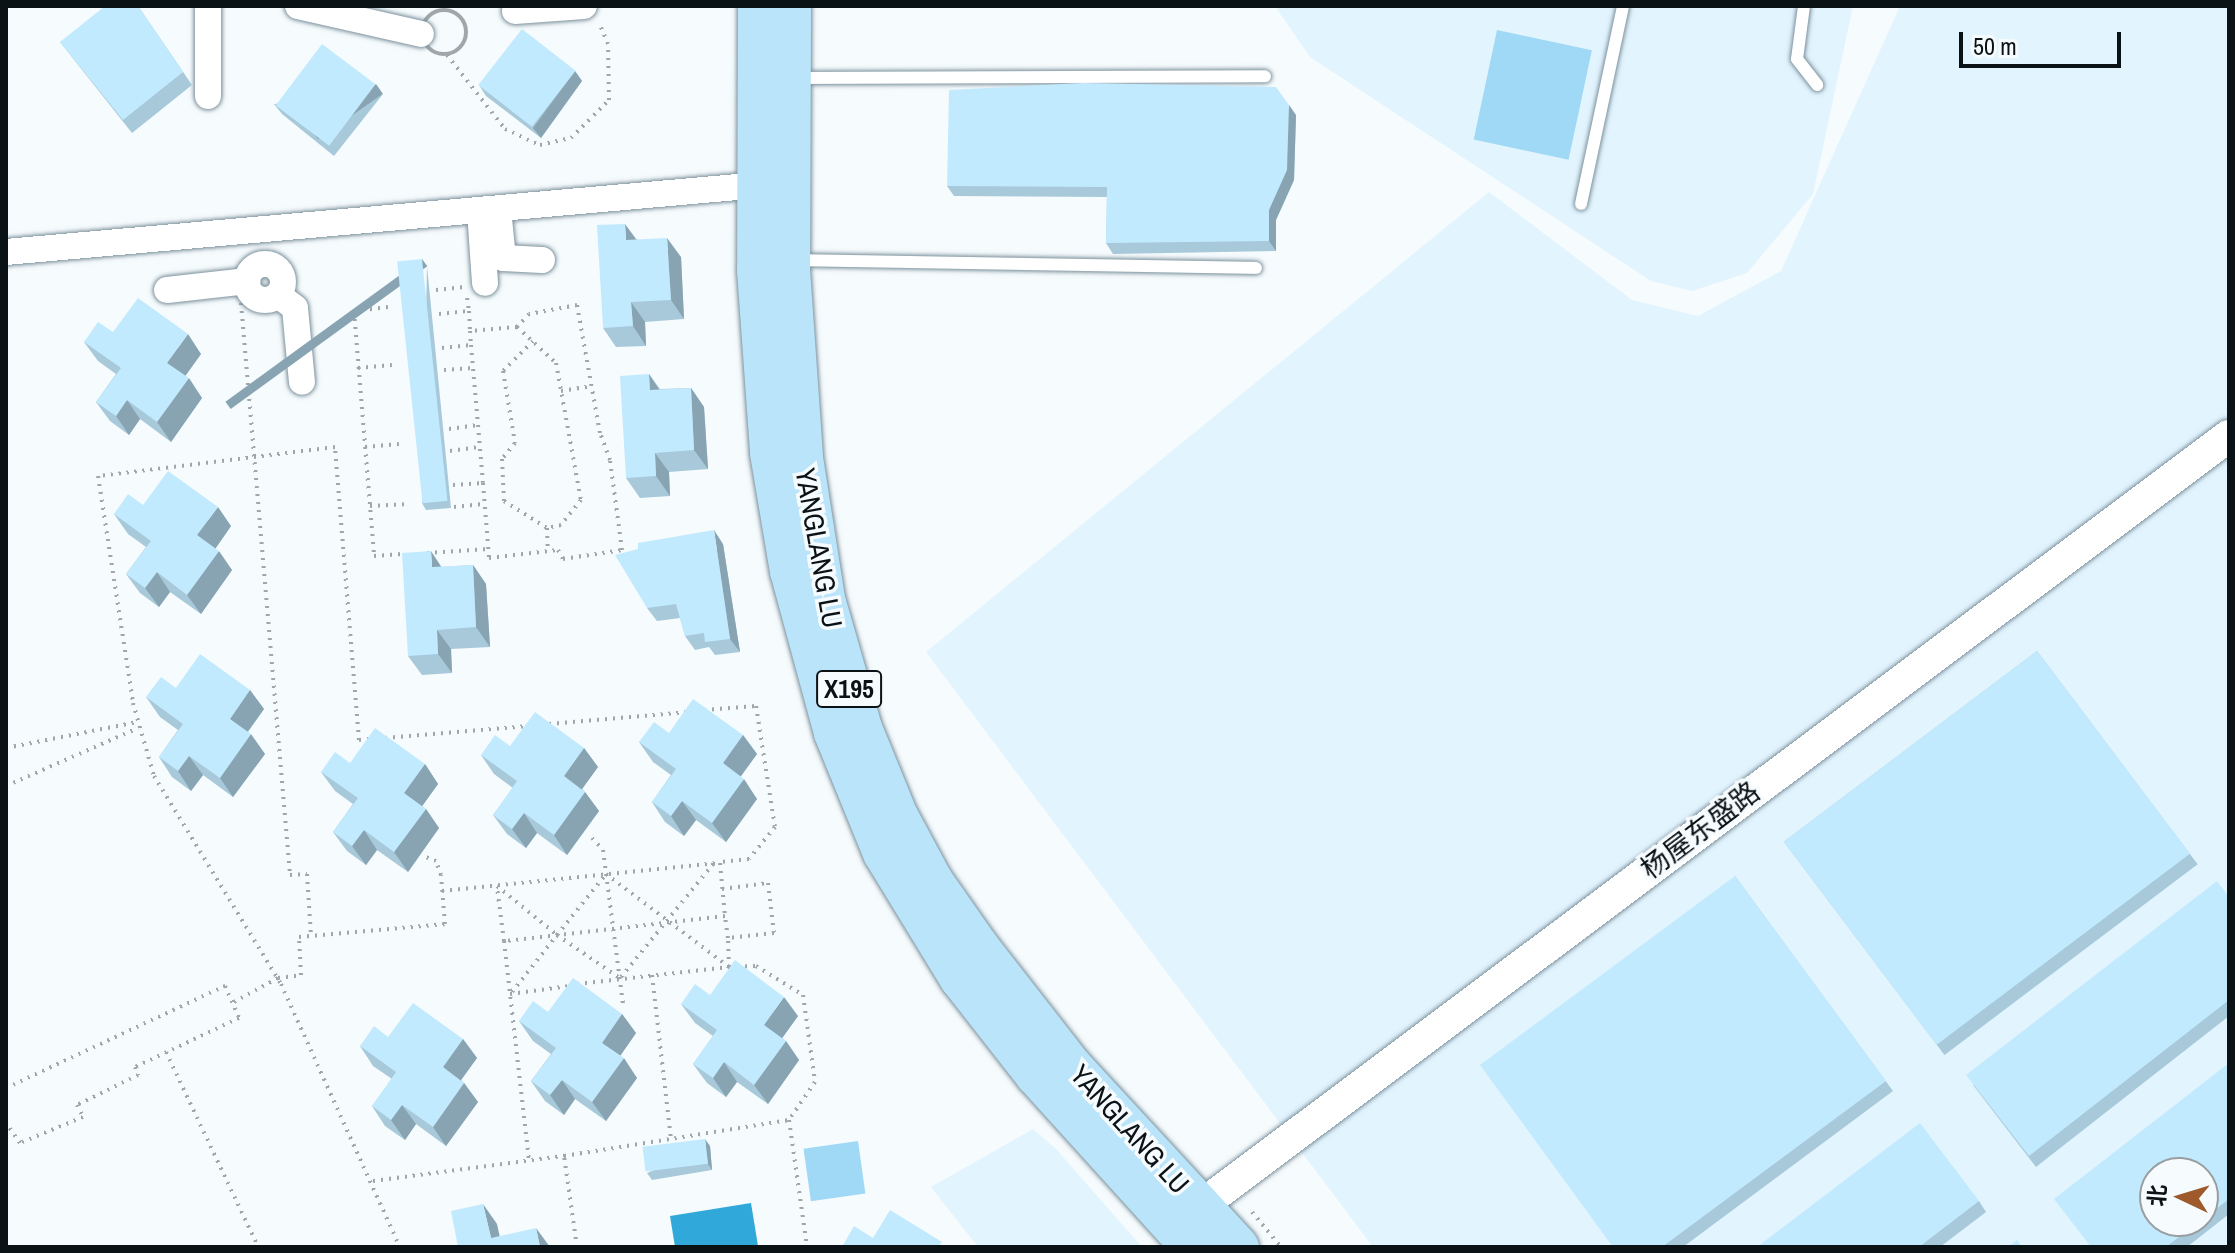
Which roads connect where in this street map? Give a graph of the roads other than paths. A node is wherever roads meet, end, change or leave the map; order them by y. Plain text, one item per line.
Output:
1 (189, 6) edge
2 (208, 6) edge
3 (758, 6) edge
4 (791, 6) edge
5 (1623, 6) edge
6 (1804, 6) edge
7 (309, 7) edge
8 (515, 11) dead end
9 (593, 11) edge
10 (421, 34) dead end
11 (1265, 76) dead end
12 (790, 78) junction
13 (1817, 85) dead end
14 (208, 96) dead end
15 (773, 184) junction
16 (1581, 204) dead end
17 (489, 210) junction
18 (258, 232) junction
19 (6, 252) edge
20 (542, 260) dead end
21 (790, 260) junction
22 (1256, 268) dead end
23 (252, 277) junction
24 (485, 283) dead end
25 (167, 290) dead end
26 (302, 382) dead end
27 (2229, 436) edge
28 (1188, 1226) edge
29 (1246, 1230) edge

1 - 2 street
2 - 14 street
3 - 15 main road, YANGLANG LU / X195
4 - 12 main road, YANGLANG LU / X195
5 - 16 lane
6 - 13 lane
7 - 10 street
8 - 9 street
11 - 12 lane
12 - 15 main road, YANGLANG LU / X195
15 - 17 street
15 - 21 main road, YANGLANG LU / X195
15 - 28 main road, YANGLANG LU / X195
17 - 18 street
17 - 20 street
17 - 24 street
18 - 19 street
18 - 23 street
21 - 22 lane
21 - 28 main road, YANGLANG LU / X195
23 - 25 street
23 - 26 street
27 - 28 street, 杨屋东盛路
28 - 29 main road, YANGLANG LU / X195

